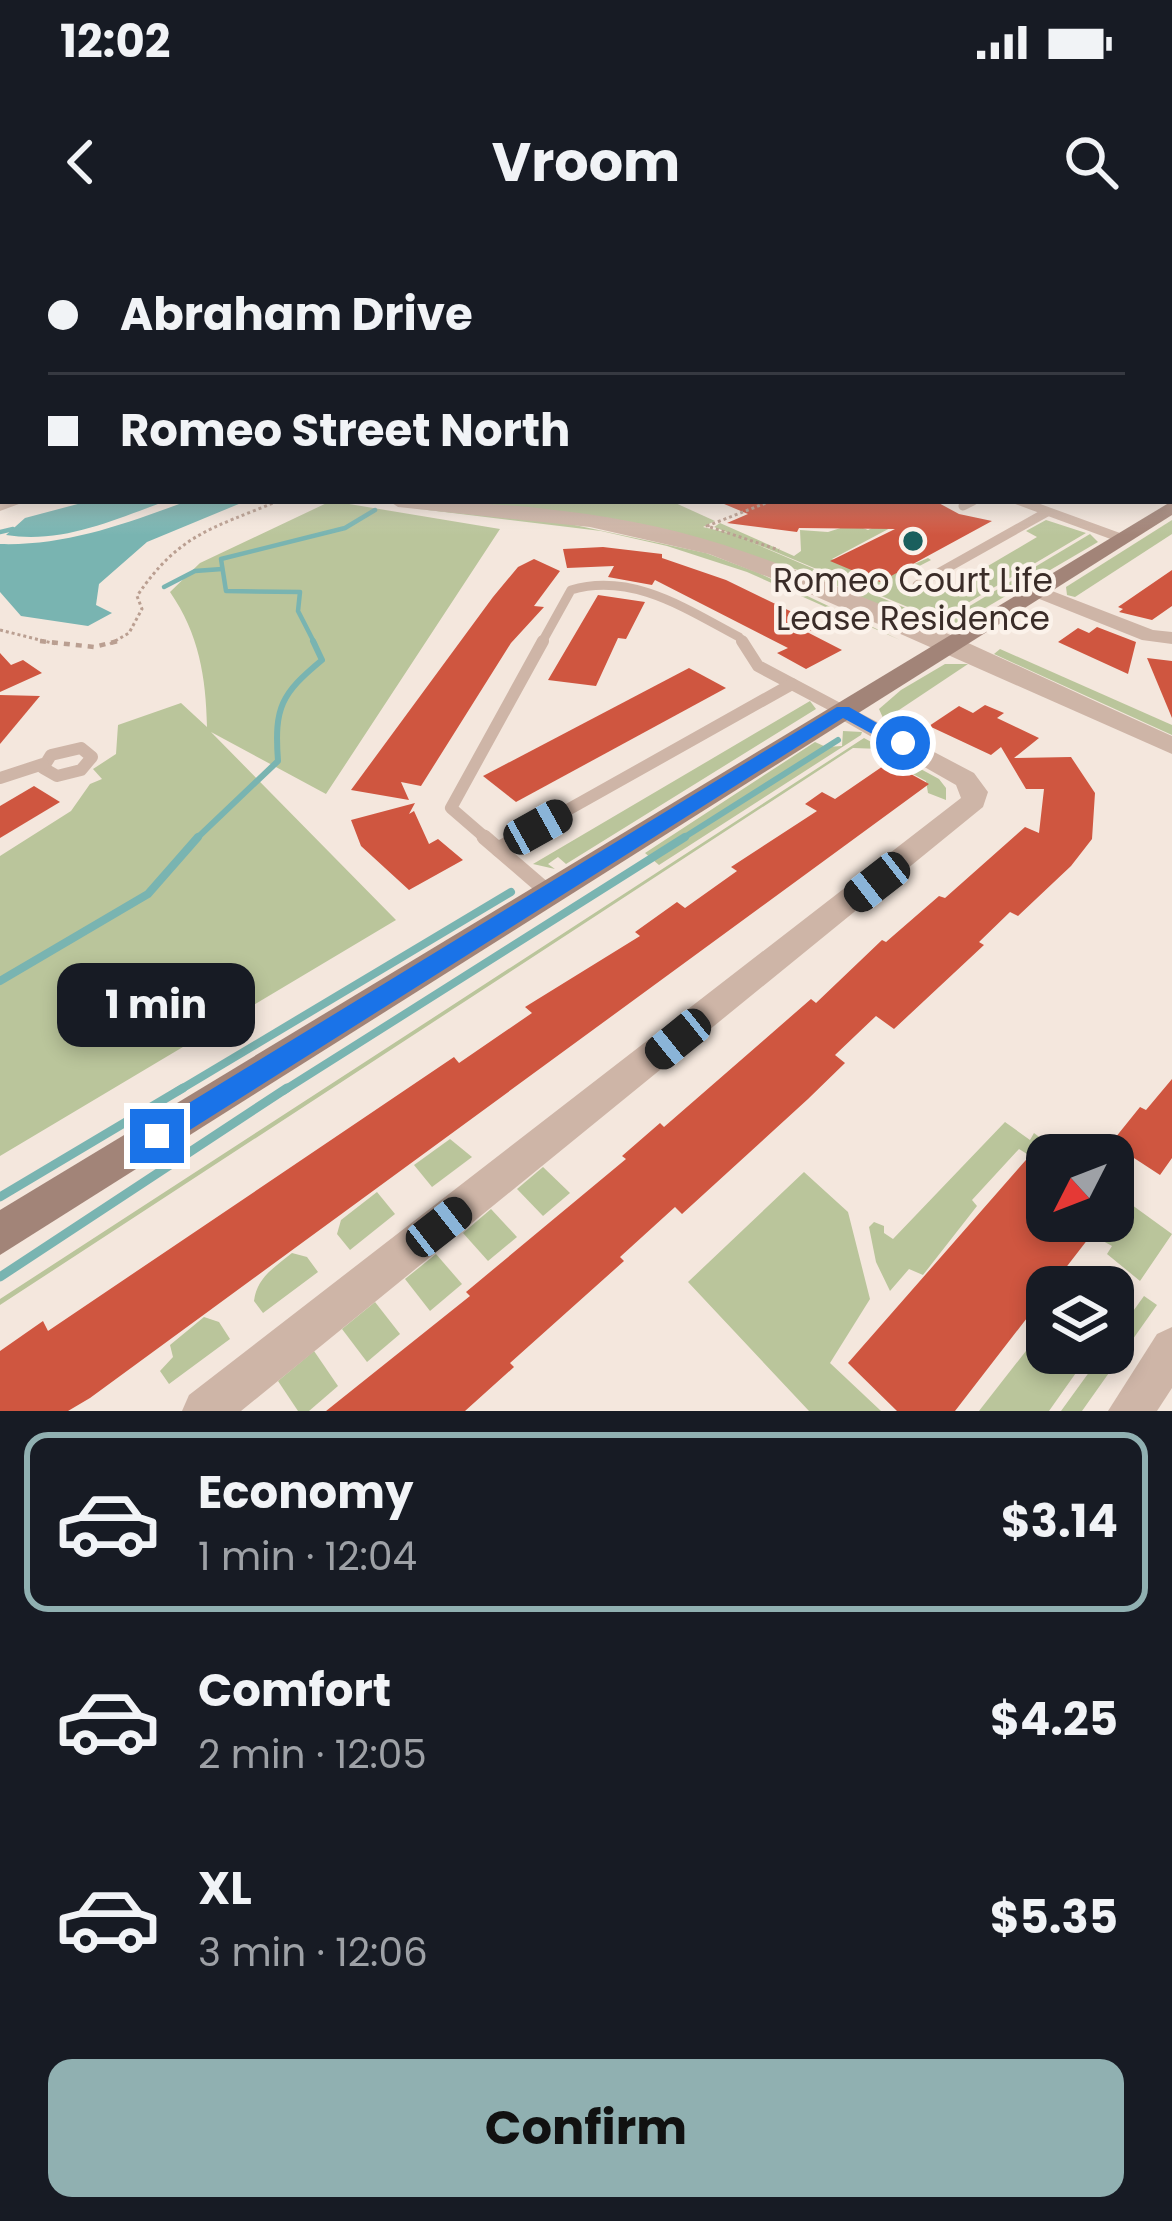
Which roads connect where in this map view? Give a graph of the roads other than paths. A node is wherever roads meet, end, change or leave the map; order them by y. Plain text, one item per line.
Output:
1 (428, 504) edge
2 (1024, 504) edge
3 (1172, 507) edge
4 (1047, 512) junction
5 (1122, 537) junction
6 (917, 585) dead end
7 (1034, 590) junction
8 (1172, 638) edge
9 (946, 644) junction
10 (793, 684) junction
11 (843, 711) junction
12 (1172, 746) edge
13 (43, 764) dead end
14 (0, 778) edge
15 (498, 849) junction
16 (549, 893) junction
17 (0, 1234) edge
18 (1172, 1349) edge
19 (206, 1411) edge
20 (1131, 1411) edge

1 - 9 street
2 - 4 street
3 - 5 main road
4 - 5 street
4 - 6 lane
5 - 7 main road
7 - 8 street
7 - 9 main road
9 - 11 main road
9 - 12 street
10 - 11 lane
10 - 15 lane
10 - 15 lane
11 - 16 main road
11 - 19 street
13 - 14 lane
15 - 16 lane
16 - 17 main road
18 - 20 street

